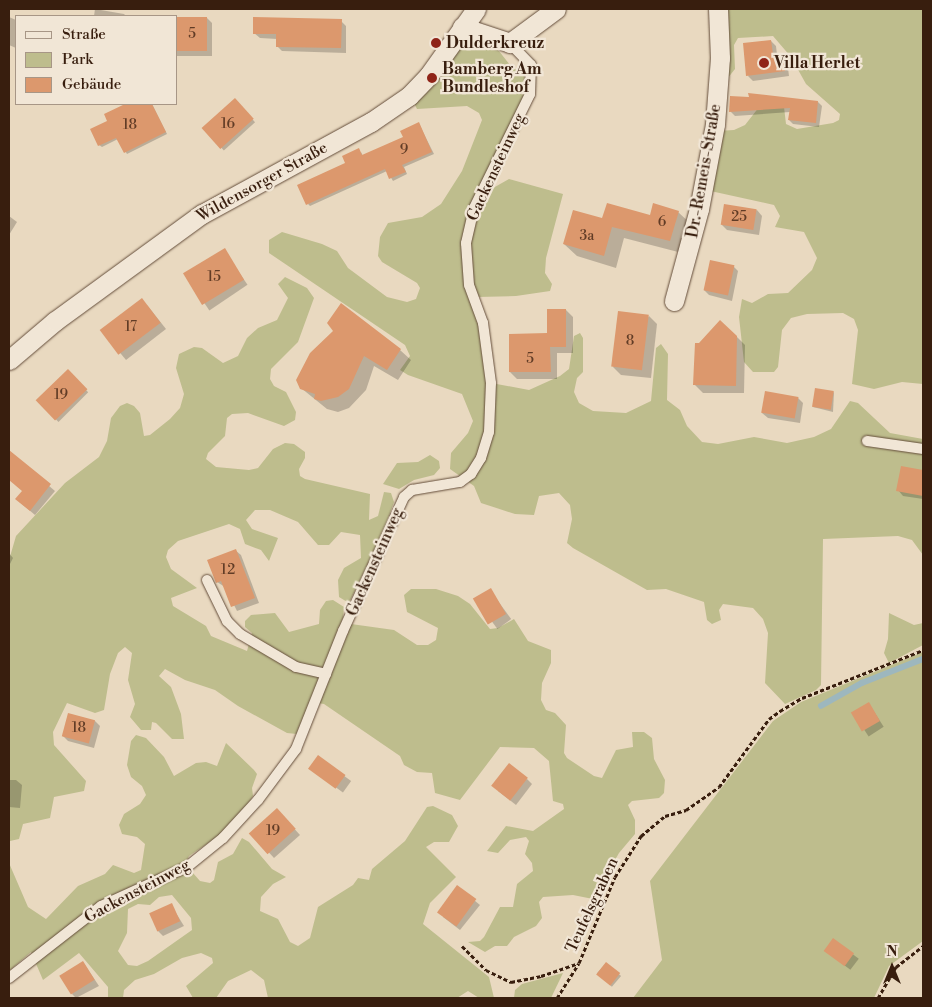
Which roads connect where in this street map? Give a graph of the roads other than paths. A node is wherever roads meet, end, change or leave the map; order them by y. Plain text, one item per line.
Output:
1 (476, 9) edge
2 (556, 9) edge
3 (718, 9) edge
4 (462, 28) junction
5 (510, 42) junction
6 (674, 301) dead end
7 (9, 360) edge
8 (867, 441) dead end
9 (923, 449) edge
10 (207, 580) dead end
11 (326, 674) junction
12 (9, 978) edge

1 - 4 street, Wildensorger Straße
2 - 5 street
3 - 6 street, Dr.-Remeis-Straße
4 - 5 street
4 - 7 street, Wildensorger Straße
5 - 11 lane, Gackensteinweg
8 - 9 lane
10 - 11 lane
11 - 12 lane, Gackensteinweg

